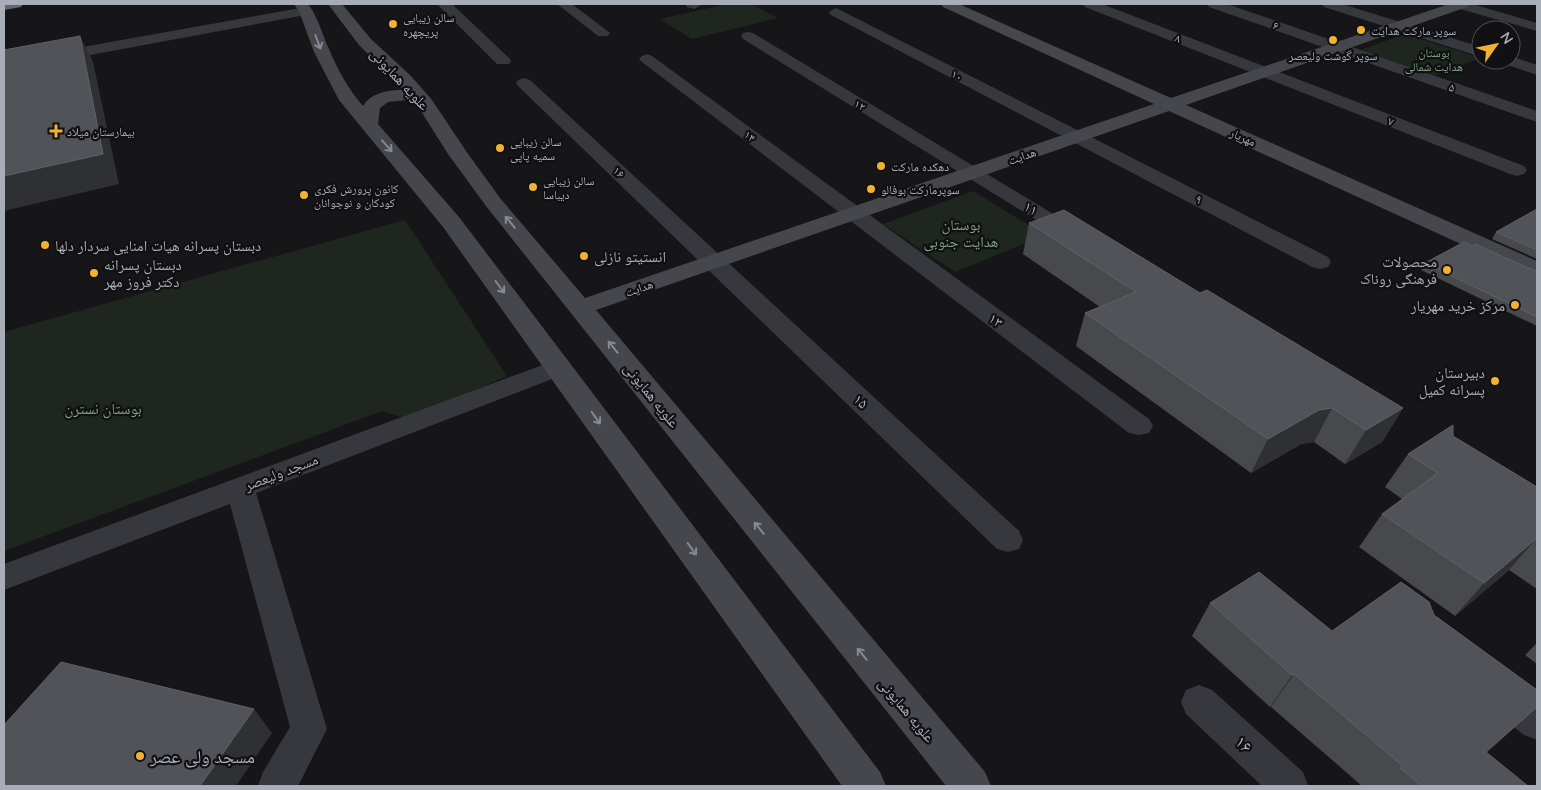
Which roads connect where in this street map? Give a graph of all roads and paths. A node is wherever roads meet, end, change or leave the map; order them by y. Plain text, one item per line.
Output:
1 (16, 4) edge
2 (335, 4) edge
3 (444, 4) edge
4 (564, 4) edge
5 (948, 4) edge
6 (1090, 4) edge
7 (1214, 4) edge
8 (1329, 4) edge
9 (1460, 4) edge
10 (4, 6) edge
11 (304, 7) edge
12 (836, 12) dead end
13 (1399, 26) junction
14 (1537, 27) edge
15 (603, 33) dead end
16 (748, 36) dead end
17 (1338, 47) junction
18 (1471, 49) edge
19 (647, 59) dead end
20 (503, 61) dead end
21 (1521, 65) edge
22 (4, 66) edge
23 (391, 66) junction
24 (1537, 70) edge
25 (1266, 72) junction
26 (336, 80) junction
27 (524, 83) dead end
28 (426, 104) junction
29 (1172, 105) junction
30 (1537, 117) edge
31 (369, 126) junction
32 (1078, 137) junction
33 (1517, 170) dead end
34 (972, 173) junction
35 (853, 214) junction
36 (1091, 245) edge
37 (714, 262) junction
38 (1320, 262) dead end
39 (1537, 270) edge
40 (581, 307) junction
41 (559, 367) junction
42 (1139, 426) dead end
43 (240, 488) junction
44 (1008, 540) dead end
45 (4, 577) edge
46 (1475, 676) edge
47 (1199, 702) dead end
48 (1537, 723) edge
49 (277, 786) edge
50 (866, 786) edge
51 (971, 786) edge
52 (1289, 786) edge

1 - 10 highway
2 - 23 main road, علویه همایونی
3 - 20 street
4 - 15 street
5 - 29 main road, مهریار
6 - 25 street, ۸
7 - 17 street, ۶
8 - 13 street
9 - 13 main road, هدایت
9 - 14 street
11 - 22 street
11 -> 26 main road
12 - 32 street, ۱۰
13 - 17 main road, هدایت
13 - 18 street
16 - 34 street, ۱۲
17 - 25 main road, هدایت
17 - 30 street, ۵
19 - 35 street, ۱۴
21 - 24 street
23 - 26 main road
23 - 28 main road, علویه همایونی
25 - 29 main road, هدایت
25 - 33 street, ۷
26 - 31 main road
27 - 37 street, ۱۶
28 - 31 main road
40 -> 28 main road, علویه همایونی
29 - 32 main road, هدایت
29 - 39 main road, مهریار
31 -> 41 main road
32 - 34 main road, هدایت
32 - 38 street, ۹
34 - 35 main road, هدایت
34 - 36 street, ۱۱
35 - 37 main road, هدایت
35 - 42 street, ۱۳
37 - 40 main road, هدایت
37 - 44 street, ۱۵
51 -> 40 main road, علویه همایونی
41 - 43 street, مسجد ولیعصر
41 -> 50 main road
43 - 45 street, مسجد ولیعصر
43 - 49 street
46 - 48 street
47 - 52 street, ۱۶

